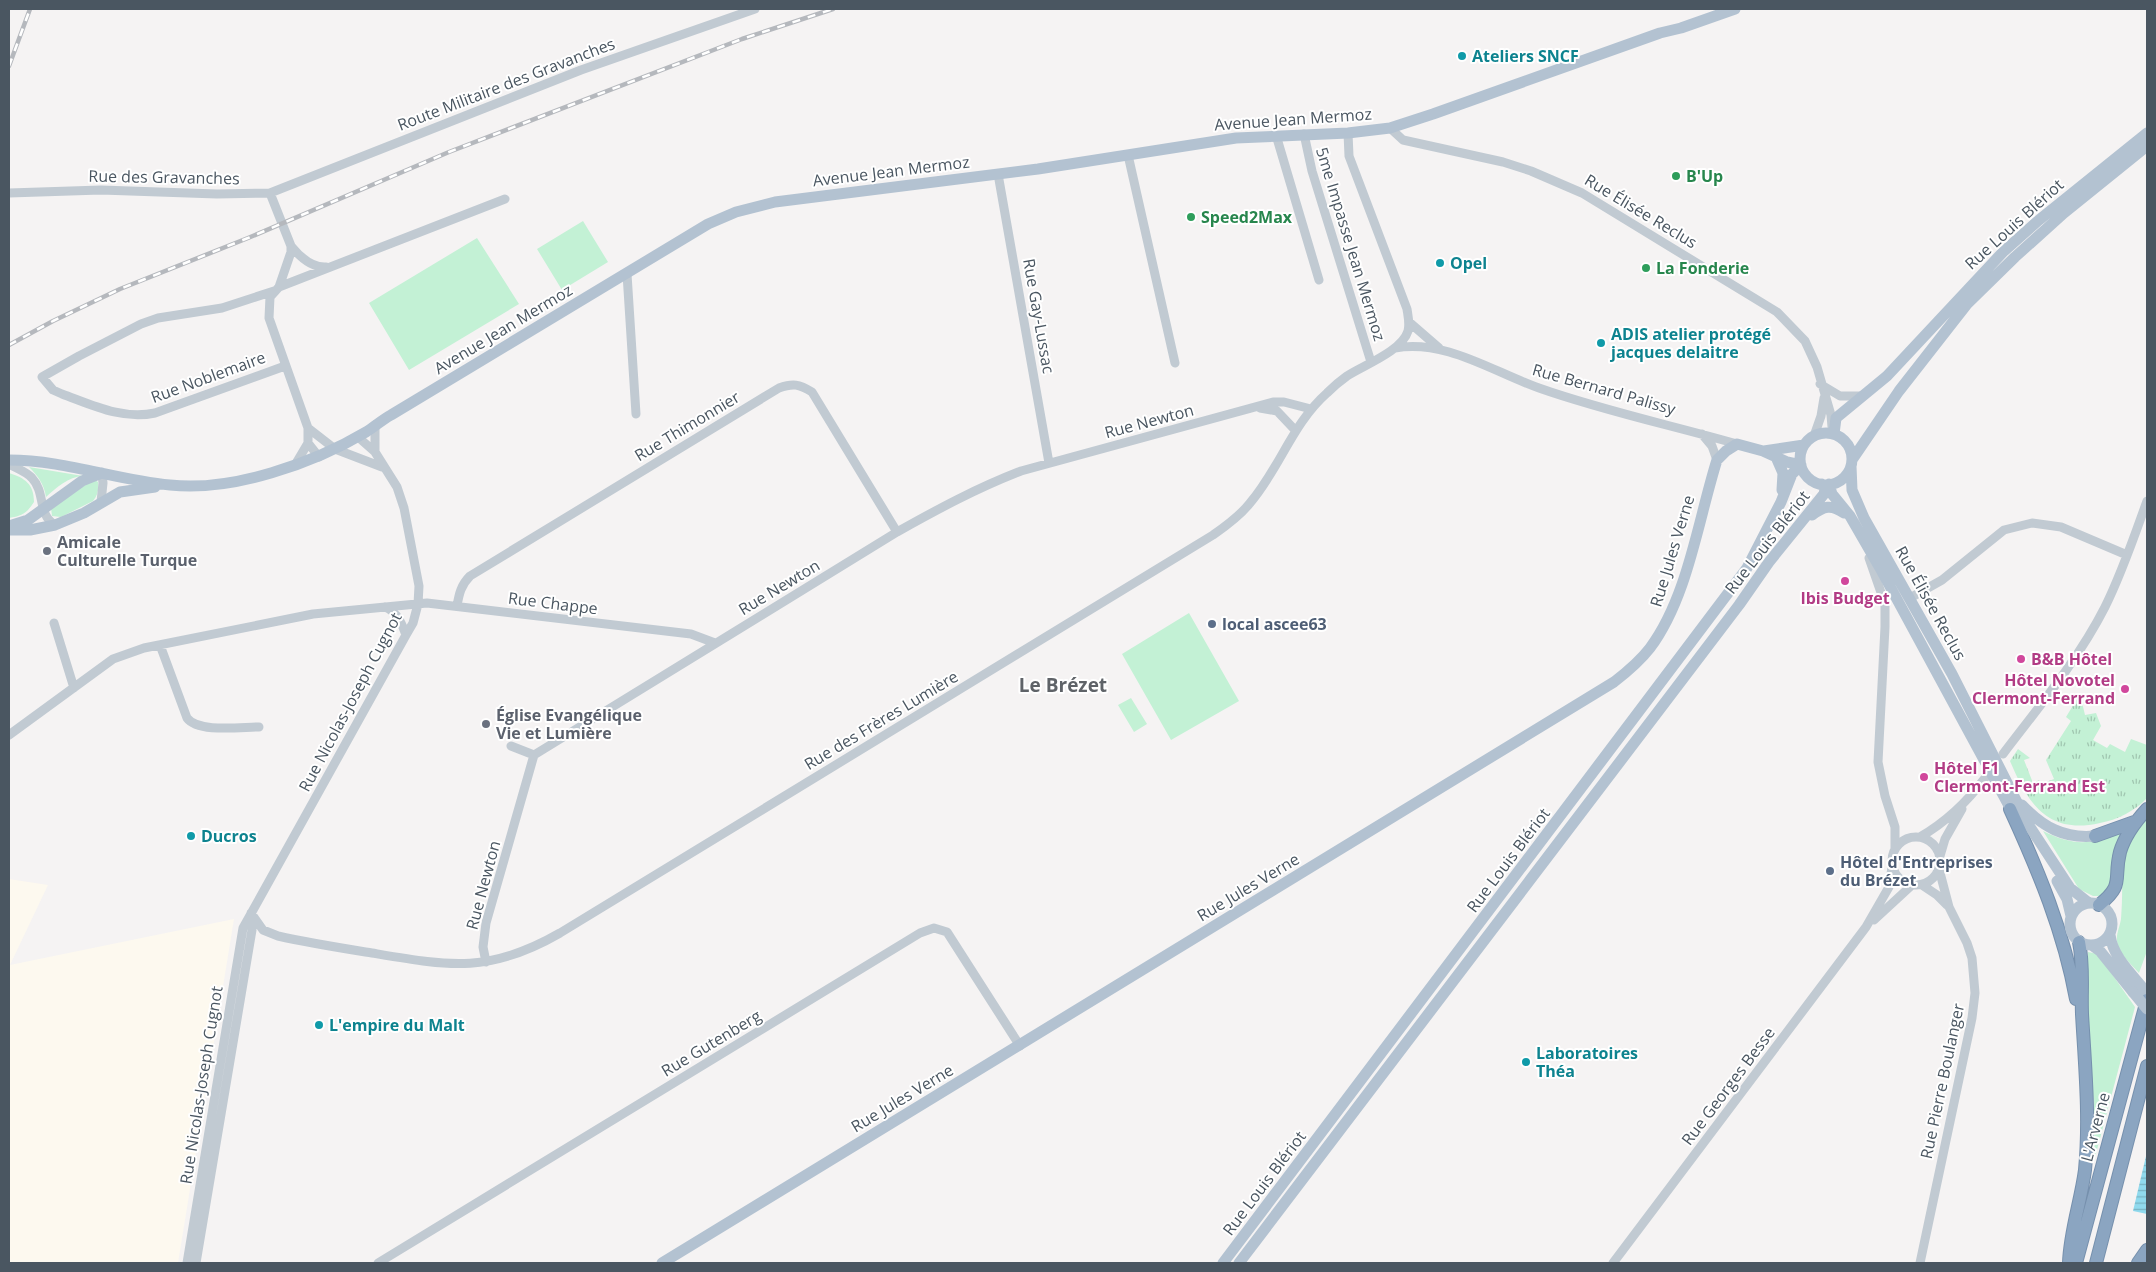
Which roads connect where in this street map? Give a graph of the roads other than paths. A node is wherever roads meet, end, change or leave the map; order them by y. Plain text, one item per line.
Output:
1 (755, 9) edge
2 (1735, 9) edge
3 (1390, 128) junction
4 (1348, 133) junction
5 (2147, 133) edge
6 (1304, 134) junction
7 (1276, 135) junction
8 (2147, 146) edge
9 (1128, 155) junction
10 (998, 174) junction
11 (9, 193) edge
12 (270, 193) junction
13 (505, 199) dead end
14 (290, 243) junction
15 (332, 266) junction
16 (627, 274) junction
17 (1319, 280) dead end
18 (276, 289) junction
19 (1409, 322) junction
20 (1439, 348) junction
21 (1393, 349) junction
22 (1371, 362) junction
23 (1175, 363) dead end
24 (285, 366) junction
25 (1820, 384) junction
26 (1824, 395) junction
27 (1862, 396) junction
28 (1255, 408) junction
29 (1311, 409) junction
30 (636, 414) dead end
31 (375, 425) junction
32 (308, 428) junction
33 (1295, 430) junction
34 (1702, 434) junction
35 (1833, 434) junction
36 (1814, 436) junction
37 (358, 437) junction
38 (308, 444) junction
39 (1737, 444) junction
40 (1804, 445) junction
41 (335, 449) junction
42 (1762, 451) junction
43 (375, 452) junction
44 (318, 457) junction
45 (1776, 457) junction
46 (1717, 460) junction
47 (9, 462) edge
48 (1049, 463) junction
49 (1851, 463) junction
50 (295, 465) junction
51 (1801, 465) junction
52 (382, 466) junction
53 (102, 473) junction
54 (1825, 484) junction
55 (171, 486) junction
56 (2147, 501) edge
57 (101, 502) junction
58 (1781, 502) junction
59 (42, 510) junction
60 (1850, 516) junction
61 (55, 525) junction
62 (9, 526) edge
63 (1856, 528) junction
64 (9, 530) edge
65 (897, 532) junction
66 (2127, 555) junction
67 (1768, 562) junction
68 (1910, 598) junction
69 (418, 604) junction
70 (457, 606) junction
71 (385, 607) junction
72 (54, 623) dead end
73 (406, 635) junction
74 (715, 643) junction
75 (160, 645) junction
76 (74, 688) junction
77 (258, 727) dead end
78 (9, 736) edge
79 (511, 746) dead end
80 (2002, 754) dead end
81 (534, 755) junction
82 (1985, 778) dead end
83 (1966, 802) junction
84 (2013, 804) junction
85 (2147, 809) edge
86 (2134, 822) junction
87 (1895, 828) junction
88 (2095, 836) joint
89 (1916, 837) junction
90 (1895, 848) junction
91 (1940, 856) junction
92 (1892, 867) junction
93 (1940, 869) junction
94 (1917, 885) junction
95 (2094, 904) junction
96 (1949, 907) junction
97 (251, 913) junction
98 (2071, 916) junction
99 (1866, 927) junction
100 (250, 935) junction
101 (2110, 935) junction
102 (278, 936) junction
103 (2079, 942) junction
104 (2093, 946) junction
105 (486, 962) junction
106 (2147, 993) edge
107 (2147, 1000) edge
108 (2147, 1009) edge
109 (2083, 1036) junction
110 (1020, 1046) junction
111 (2147, 1066) edge
112 (2147, 1250) edge
113 (187, 1263) edge
114 (196, 1263) edge
115 (378, 1263) edge
116 (662, 1263) edge
117 (1223, 1263) edge
118 (1240, 1263) edge
119 (1613, 1263) edge
120 (1920, 1263) edge
121 (2069, 1263) edge
122 (2076, 1263) edge
123 (2096, 1263) edge
124 (2138, 1263) edge

1 - 12 street, Route Militaire des Gravanches
2 - 3 main road, Avenue Jean Mermoz
3 - 4 main road, Avenue Jean Mermoz
3 - 25 street, Rue Élisée Reclus
4 - 6 main road, Avenue Jean Mermoz
4 - 19 street
5 - 27 main road, Rue Louis Blériot
6 - 7 main road, Avenue Jean Mermoz
6 - 22 street, 5me Impasse Jean Mermoz
7 - 9 main road, Avenue Jean Mermoz
7 - 17 street
8 - 49 main road, Rue Louis Blériot
9 - 10 main road, Avenue Jean Mermoz
9 - 23 street
10 - 16 main road, Avenue Jean Mermoz
10 - 48 street, Rue Gay-Lussac
11 - 12 street, Rue des Gravanches
12 - 14 street
13 - 15 street
14 - 15 street
14 - 18 street
15 - 18 street
16 - 30 street
16 - 31 main road, Avenue Jean Mermoz
18 - 24 street
18 - 24 street, Rue Noblemaire
19 - 20 street, Rue Bernard Palissy
19 - 21 street, Rue des Frères Lumière
20 - 21 street, Rue Bernard Palissy
20 - 34 street, Rue Bernard Palissy
21 - 22 street, Rue des Frères Lumière
22 - 29 street, Rue des Frères Lumière
24 - 32 street
25 - 26 street, Rue Élisée Reclus
25 - 27 street
26 - 35 street, Rue Élisée Reclus
26 - 36 street, Rue Élisée Reclus
27 - 35 main road, Rue Louis Blériot
28 - 29 street, Rue Newton
28 - 33 street, Rue Newton
28 - 48 street, Rue Newton
29 - 33 street, Rue des Frères Lumière
31 - 37 main road, Avenue Jean Mermoz
31 - 43 street, Rue Nicolas-Joseph Cugnot
32 - 38 street
32 - 41 street
33 - 105 street, Rue des Frères Lumière
34 - 39 street, Rue Bernard Palissy
34 - 46 street
35 - 36 main road
35 - 49 main road
36 - 40 main road
37 - 41 main road, Avenue Jean Mermoz
37 - 43 street, Rue Nicolas-Joseph Cugnot
38 - 44 street
38 - 50 street
39 - 42 main road, Rue Bernard Palissy
39 - 46 main road
40 - 42 main road, Rue Bernard Palissy
40 - 51 main road
41 - 44 main road, Avenue Jean Mermoz
41 - 52 street
42 - 45 main road, Rue Bernard Palissy
43 - 52 street, Rue Nicolas-Joseph Cugnot
44 - 50 main road, Avenue Jean Mermoz
45 - 51 main road, Rue Bernard Palissy
45 - 58 main road
46 - 110 main road, Rue Jules Verne
47 - 53 main road, Avenue Jean Mermoz
47 - 59 street, Avenue Jean Mermoz
48 - 65 street, Rue Newton
49 - 54 main road
49 - 68 main road, Rue Élisée Reclus
50 - 55 main road, Avenue Jean Mermoz
51 - 54 main road
51 - 58 main road, Rue Louis Blériot
52 - 69 street, Rue Nicolas-Joseph Cugnot
53 - 55 main road, Avenue Jean Mermoz
53 - 57 street
53 - 59 main road
54 - 60 main road, Rue Élisée Reclus
54 - 67 main road, Rue Louis Blériot
55 - 57 main road
56 - 66 street
57 - 61 main road
58 - 117 main road, Rue Louis Blériot
59 - 61 street
59 - 62 main road
60 - 63 main road, Rue Élisée Reclus
60 - 67 main road
61 - 64 main road
63 - 84 main road, Rue Élisée Reclus
63 - 87 street
65 - 70 street, Rue Thimonnier
65 - 74 street, Rue Newton
66 - 68 street
66 - 80 street
67 - 118 main road, Rue Louis Blériot
68 - 84 main road, Rue Élisée Reclus
69 - 70 street, Rue Chappe
69 - 71 street, Rue Chappe
69 - 73 street, Rue Nicolas-Joseph Cugnot
70 - 74 street, Rue Chappe
71 - 73 street
71 - 75 street, Rue Chappe
72 - 76 street
73 - 97 street, Rue Nicolas-Joseph Cugnot
74 - 81 street, Rue Newton
75 - 76 street, Rue Chappe
75 - 77 street
76 - 78 street, Rue Chappe
79 - 81 street
81 - 105 street, Rue Newton
82 - 83 street
83 - 89 street
83 - 91 street
84 - 88 main road
84 - 95 main road, Rue Élisée Reclus
84 - 98 main road, Rue Élisée Reclus
84 - 109 highway
85 - 86 highway
86 - 88 highway
86 - 95 highway
87 - 89 street
87 - 90 street
89 - 90 street
89 - 91 street
90 - 92 street
91 - 93 street
92 - 94 street
92 - 99 street, Rue Georges Besse
93 - 94 street
93 - 96 street, Rue Pierre Boulanger
94 - 96 street, Rue Pierre Boulanger
94 - 99 street, Rue Georges Besse
95 - 98 main road
95 - 101 main road
96 - 120 street, Rue Pierre Boulanger
97 - 100 street, Rue Nicolas-Joseph Cugnot
97 - 102 street, Rue des Frères Lumière
97 - 113 street, Rue Nicolas-Joseph Cugnot
98 - 103 main road
99 - 119 street, Rue Georges Besse
100 - 102 street, Rue des Frères Lumière
100 - 114 street, Rue Nicolas-Joseph Cugnot
101 - 104 main road
101 - 106 main road
102 - 105 street, Rue des Frères Lumière
103 - 104 main road
103 - 109 highway
104 - 108 main road, bridge
107 - 122 highway, L'Arverne
109 - 121 highway
110 - 115 street, Rue Gutenberg
110 - 116 main road, Rue Jules Verne
111 - 123 highway
112 - 124 highway

